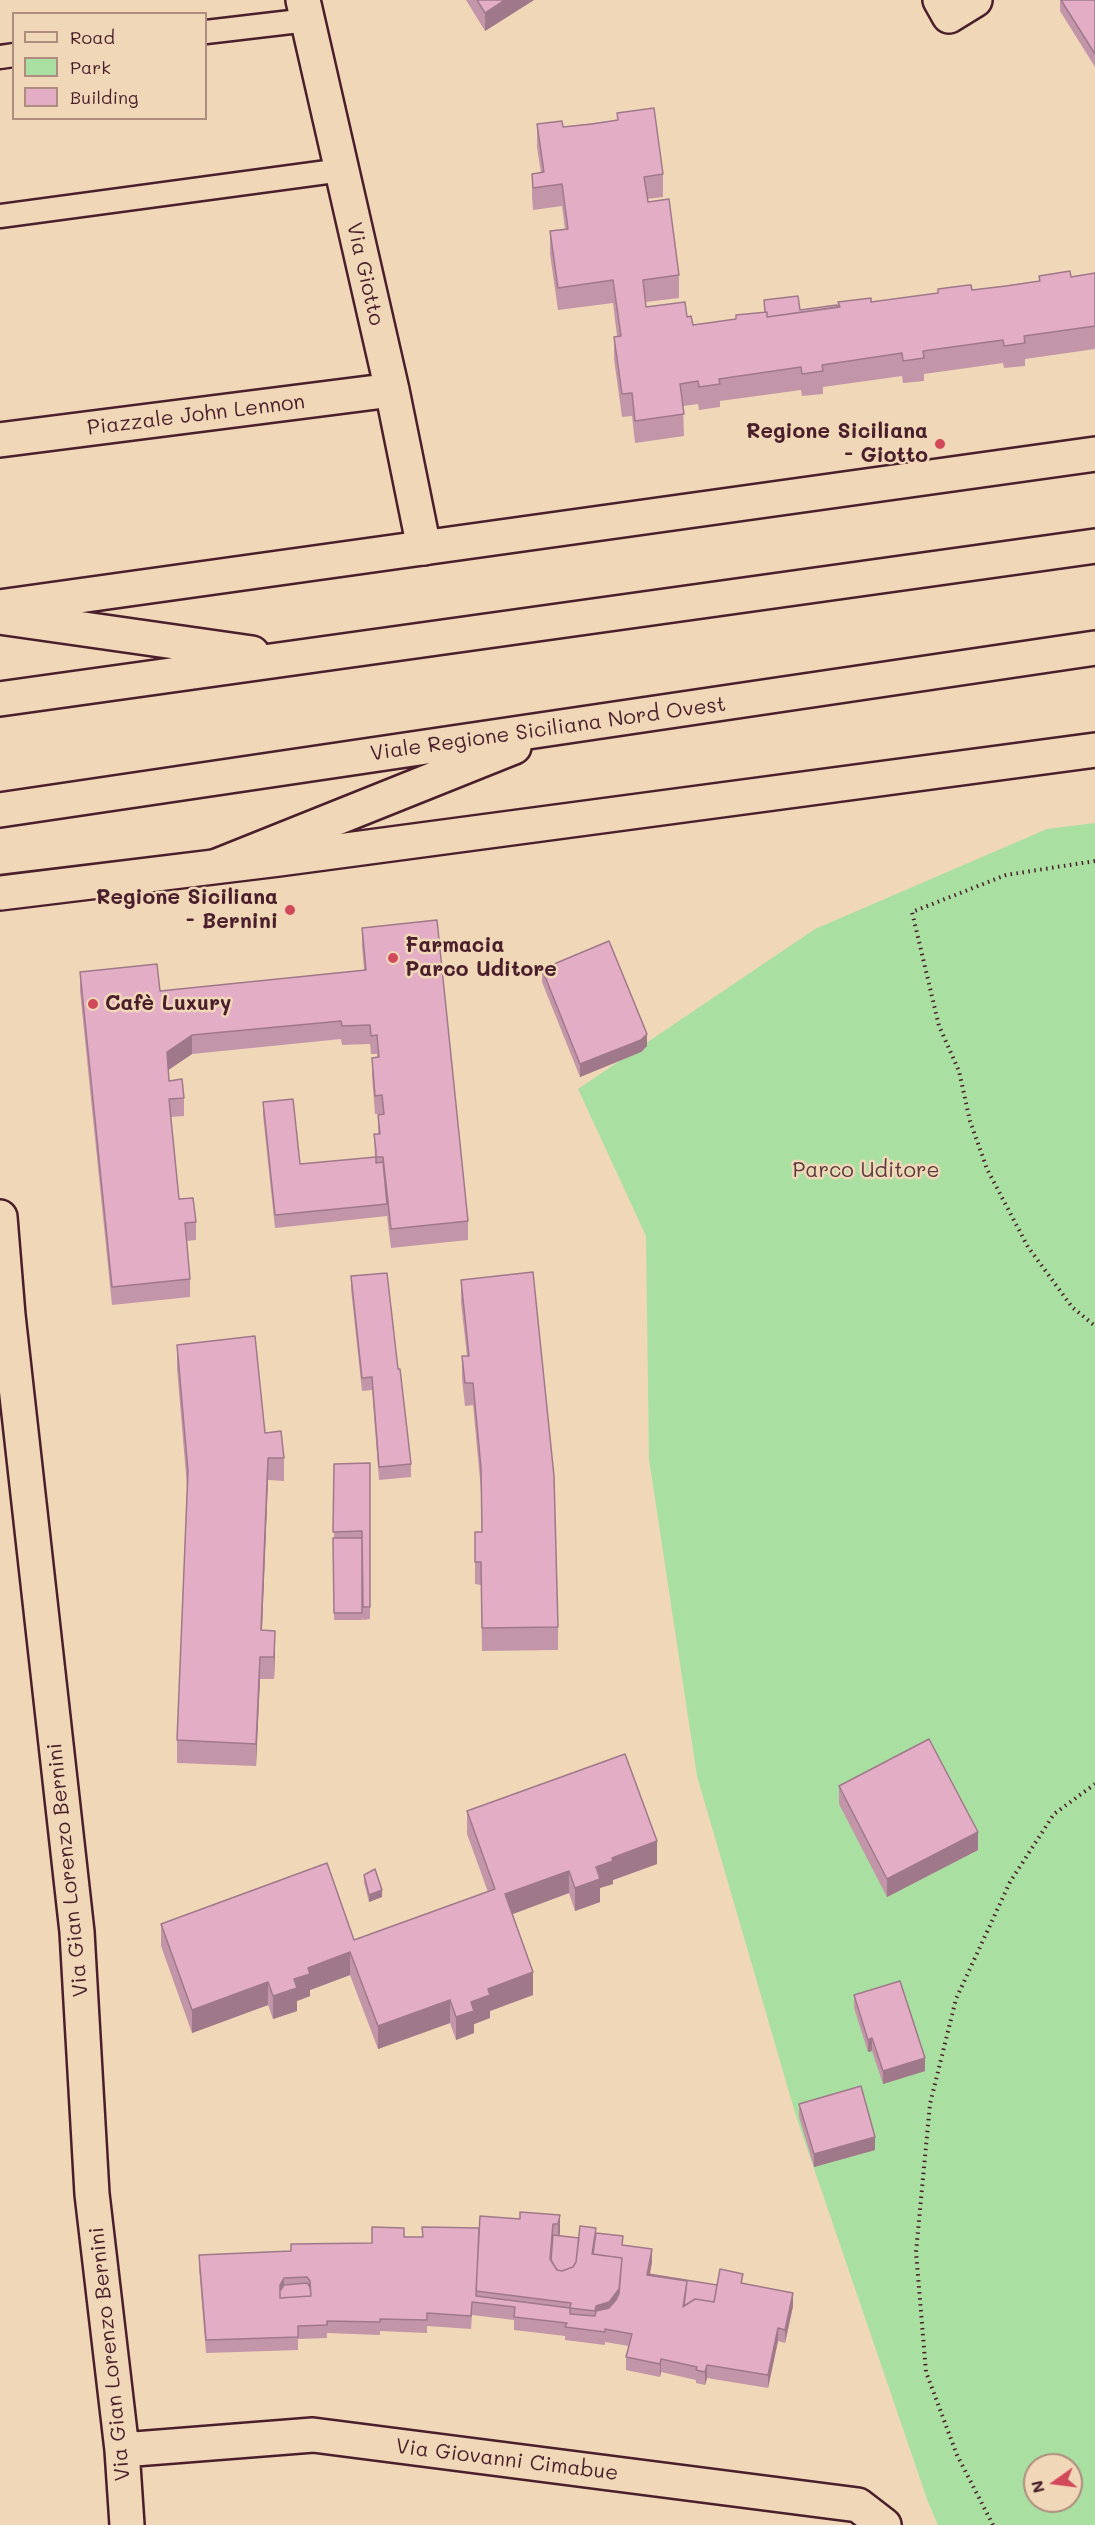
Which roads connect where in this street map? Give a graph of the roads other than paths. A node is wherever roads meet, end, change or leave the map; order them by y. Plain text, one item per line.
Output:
1 (940, 0) edge
2 (975, 0) edge
3 (306, 10) edge
4 (207, 32) edge
5 (342, 170) junction
6 (0, 216) edge
7 (392, 390) junction
8 (0, 440) edge
9 (1095, 454) edge
10 (1095, 546) edge
11 (424, 548) junction
12 (0, 607) edge
13 (0, 617) edge
14 (1095, 648) edge
15 (290, 658) junction
16 (0, 699) edge
17 (563, 728) junction
18 (1095, 750) edge
19 (0, 810) edge
20 (217, 866) junction
21 (0, 893) edge
22 (0, 1217) edge
23 (122, 2450) junction
24 (127, 2525) edge
25 (884, 2525) edge

1 - 2 street
3 - 4 lane
3 - 5 street, Via Giotto
5 - 6 lane
5 - 7 street, Via Giotto
7 - 8 street, Piazzale John Lennon
7 - 11 street, Via Giotto
9 - 11 street
10 - 15 street
11 - 12 street
13 - 15 street
14 - 17 street, Viale Regione Siciliana Nord Ovest
15 - 16 street
17 - 19 street, Viale Regione Siciliana Nord Ovest
17 - 20 street
18 - 20 street
20 - 21 street
22 - 23 street, Via Gian Lorenzo Bernini
23 - 24 street, Via Gian Lorenzo Bernini
23 - 25 street, Via Giovanni Cimabue

